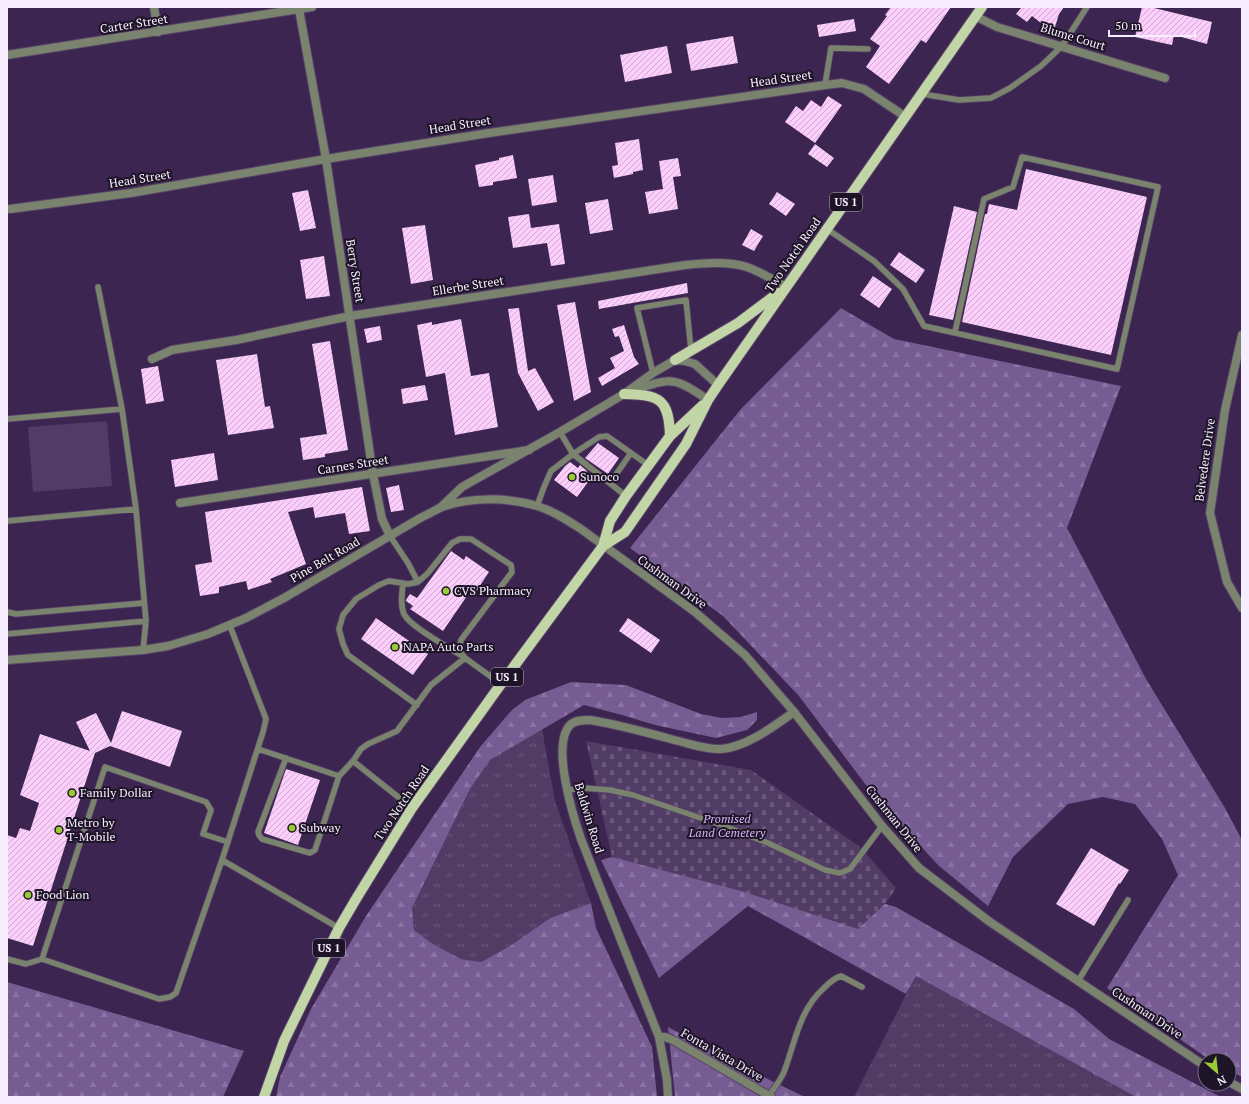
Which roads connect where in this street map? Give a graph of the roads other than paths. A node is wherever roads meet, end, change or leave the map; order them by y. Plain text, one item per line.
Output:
1 (154, 7) edge
2 (312, 7) edge
3 (982, 7) edge
4 (1087, 7) edge
5 (299, 9) junction
6 (975, 16) junction
7 (158, 32) junction
8 (1062, 46) junction
9 (868, 49) dead end
10 (7, 55) edge
11 (1165, 78) dead end
12 (825, 85) junction
13 (922, 94) junction
14 (906, 117) junction
15 (326, 159) junction
16 (10, 209) dead end
17 (827, 229) junction
18 (98, 286) dead end
19 (786, 287) junction
20 (350, 316) junction
21 (955, 332) junction
22 (1242, 335) edge
23 (691, 350) junction
24 (152, 359) dead end
25 (675, 360) junction
26 (653, 372) junction
27 (718, 385) junction
28 (624, 394) junction
29 (708, 400) junction
30 (122, 409) junction
31 (7, 419) edge
32 (560, 432) junction
33 (670, 436) junction
34 (529, 450) junction
35 (631, 453) junction
36 (573, 454) junction
37 (648, 465) junction
38 (373, 474) junction
39 (610, 483) junction
40 (626, 496) junction
41 (180, 502) dead end
42 (537, 506) junction
43 (441, 508) junction
44 (136, 509) junction
45 (7, 521) edge
46 (390, 536) junction
47 (603, 546) junction
48 (418, 582) junction
49 (403, 584) junction
50 (144, 603) junction
51 (1242, 608) edge
52 (7, 612) edge
53 (146, 621) junction
54 (230, 626) junction
55 (7, 634) edge
56 (143, 650) junction
57 (465, 658) junction
58 (7, 660) edge
59 (501, 684) junction
60 (417, 705) junction
61 (794, 712) junction
62 (258, 749) junction
63 (286, 758) junction
64 (353, 761) junction
65 (339, 776) junction
66 (567, 790) junction
67 (412, 808) junction
68 (882, 826) junction
69 (228, 842) junction
70 (222, 860) junction
71 (1128, 900) dead end
72 (339, 928) junction
73 (7, 959) edge
74 (42, 960) junction
75 (1078, 981) junction
76 (862, 987) dead end
77 (659, 1038) junction
78 (1197, 1061) edge
79 (770, 1096) edge
80 (264, 1097) edge
81 (668, 1097) edge

1 - 7 street
2 - 5 street, Carter Street
3 - 6 main road, Two Notch Road / US 1
4 - 8 lane
5 - 7 street, Carter Street
5 - 15 street, Berry Street
6 - 8 street, Blume Court
6 - 13 main road, Two Notch Road / US 1
7 - 10 street, Carter Street
8 - 11 street, Blume Court
8 - 13 lane
9 - 12 lane
12 - 14 street, Head Street
12 - 15 street, Head Street
13 - 14 main road, Two Notch Road / US 1
14 - 17 main road, Two Notch Road / US 1
15 - 16 street, Head Street
15 - 20 street, Berry Street
17 - 19 main road, Two Notch Road / US 1
17 - 21 lane
18 - 30 lane
19 - 20 street, Ellerbe Street
19 - 23 main road
19 - 27 main road, Two Notch Road / US 1
20 - 24 street, Ellerbe Street
20 - 38 street, Berry Street
21 - 21 lane
22 - 51 street, Belvedere Drive
23 - 25 main road
23 - 26 lane
25 - 26 street, Pine Belt Road
25 - 27 street
26 - 28 street, Pine Belt Road
27 - 29 main road, Two Notch Road / US 1
28 - 29 street, Pine Belt Road
28 - 32 street, Pine Belt Road
28 - 33 main road
29 - 33 main road, Two Notch Road / US 1
29 - 47 main road, Two Notch Road / US 1
30 - 31 lane
30 - 44 lane
32 - 34 street, Pine Belt Road
32 - 36 lane
33 - 37 main road, Two Notch Road / US 1
34 - 38 street, Carnes Street
34 - 43 street, Pine Belt Road
35 - 36 lane
35 - 37 lane
35 - 39 lane
36 - 39 lane
36 - 42 lane
37 - 40 main road, Two Notch Road / US 1
38 - 41 street, Carnes Street
38 - 46 street, Berry Street
39 - 40 lane
40 - 47 main road, Two Notch Road / US 1
42 - 43 street, Cushman Drive
42 - 47 street, Cushman Drive
43 - 46 street, Pine Belt Road
44 - 45 lane
44 - 50 lane
46 - 48 lane
46 - 54 street, Pine Belt Road
47 - 59 main road, Two Notch Road / US 1
47 - 61 street, Cushman Drive
48 - 49 lane
48 - 57 lane
49 - 57 lane
49 - 60 lane
50 - 52 lane
50 - 53 lane
53 - 55 lane
53 - 56 lane
54 - 56 street, Pine Belt Road
54 - 62 lane
56 - 58 street, Pine Belt Road
57 - 59 lane
57 - 60 lane
59 - 67 main road, Two Notch Road / US 1
60 - 64 lane
61 - 66 street, Baldwin Road
61 - 68 street, Cushman Drive
62 - 63 lane
62 - 69 lane
63 - 65 lane
63 - 65 lane
64 - 65 lane
64 - 67 lane
66 - 68 lane
66 - 77 street, Baldwin Road
67 - 72 main road, Two Notch Road / US 1
68 - 75 street, Cushman Drive
69 - 70 lane
69 - 74 lane
70 - 72 lane
70 - 74 lane
71 - 75 lane
72 - 80 main road, Two Notch Road / US 1
73 - 74 lane
75 - 78 street, Cushman Drive
76 - 79 lane
77 - 79 street, Fonta Vista Drive
77 - 81 street, Baldwin Road

